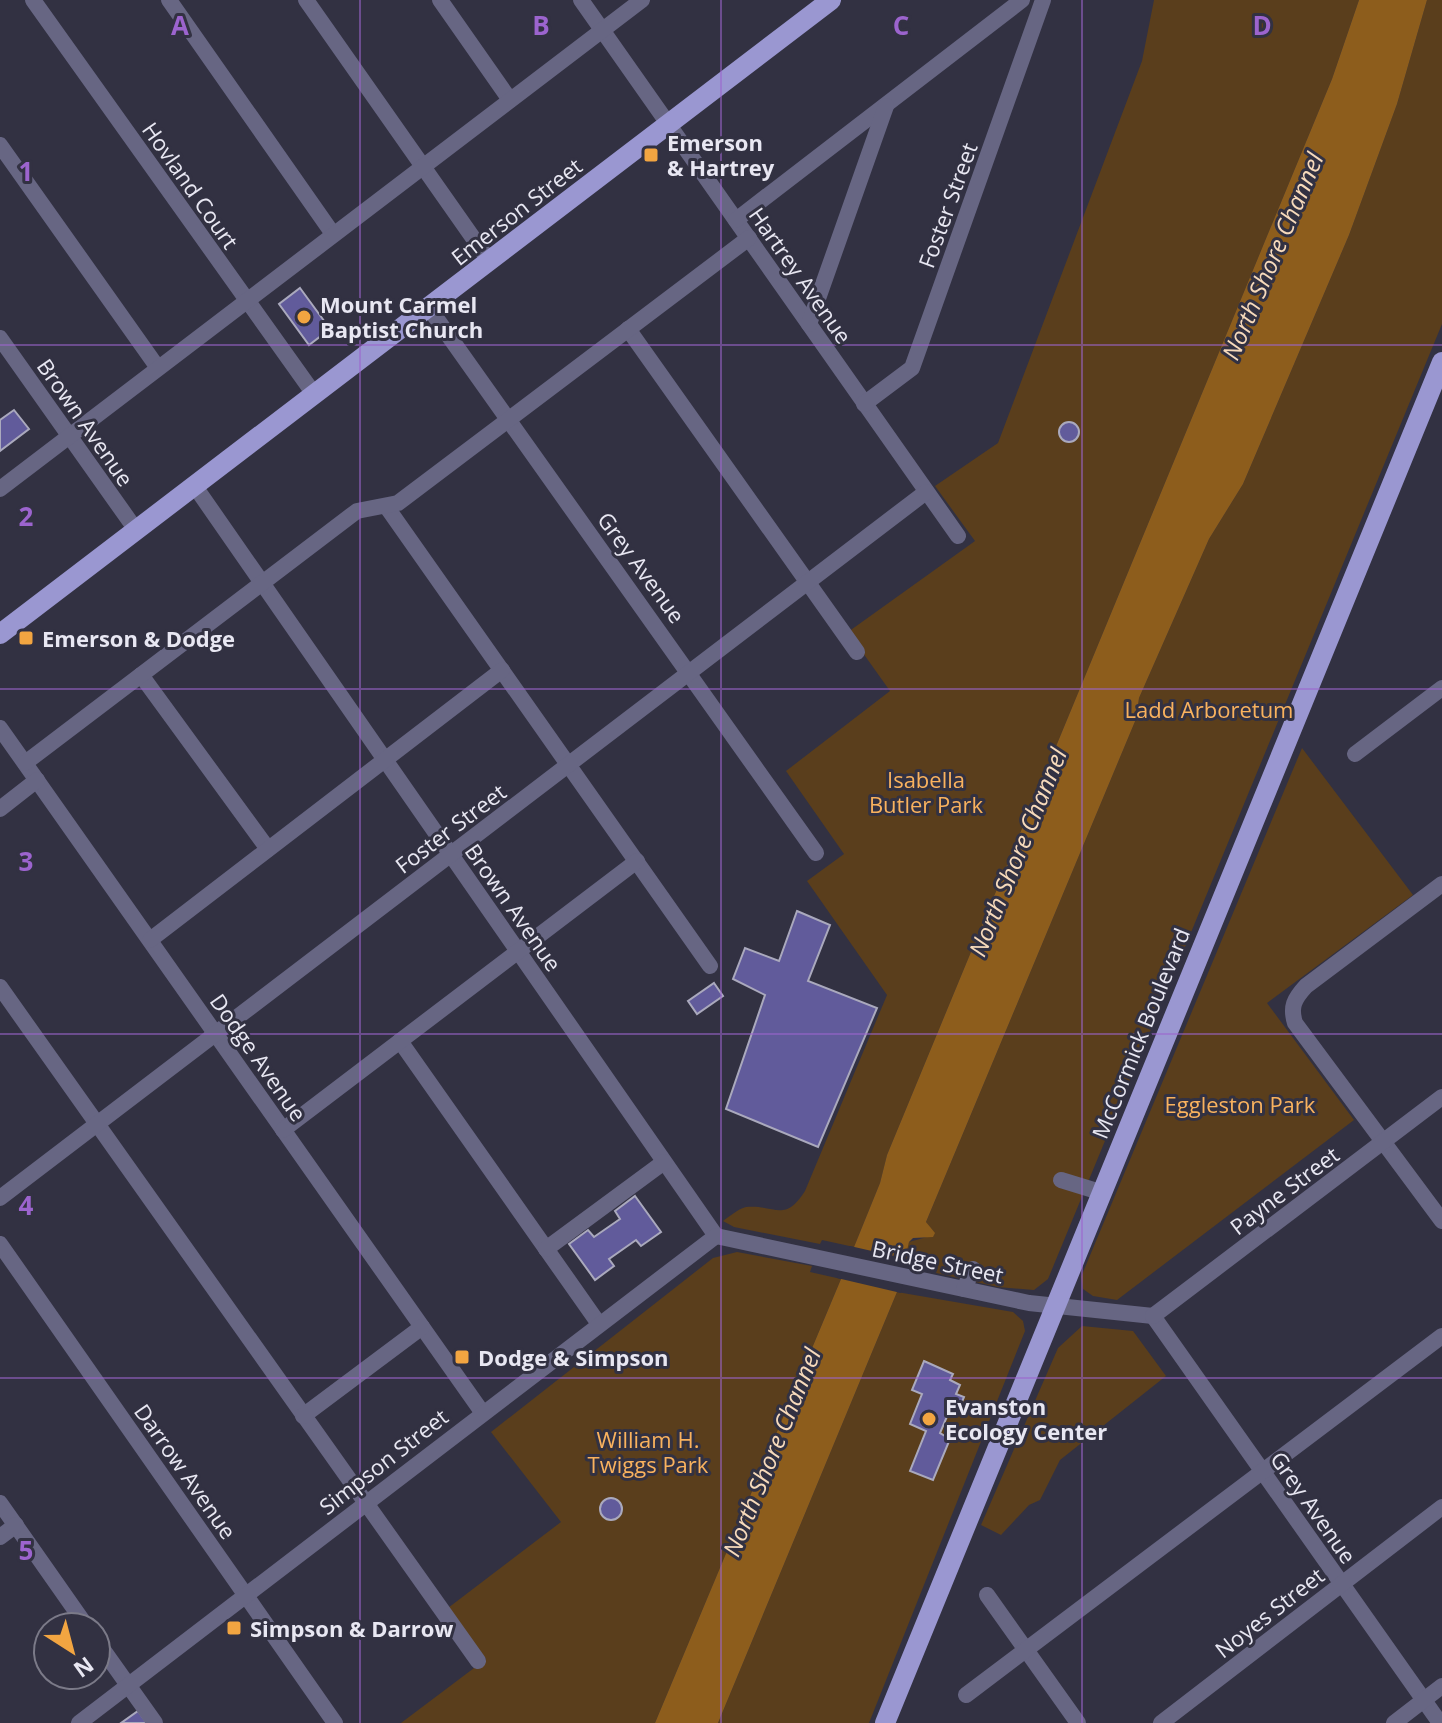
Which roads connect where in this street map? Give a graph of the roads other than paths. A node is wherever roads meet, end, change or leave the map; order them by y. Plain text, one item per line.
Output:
1 (33, 0) edge
2 (169, 0) edge
3 (306, 0) edge
4 (440, 0) edge
5 (581, 0) edge
6 (642, 0) edge
7 (831, 0) edge
8 (1022, 0) edge
9 (1043, 0) edge
10 (602, 30) junction
11 (510, 100) junction
12 (886, 105) junction
13 (668, 125) junction
14 (0, 145) edge
15 (423, 166) junction
16 (736, 220) junction
17 (333, 234) junction
18 (749, 238) junction
19 (490, 262) junction
20 (246, 301) junction
21 (429, 308) junction
22 (809, 324) junction
23 (628, 329) junction
24 (0, 338) edge
25 (1442, 362) edge
26 (158, 368) junction
27 (314, 394) junction
28 (864, 404) junction
29 (509, 419) junction
30 (69, 436) junction
31 (194, 485) junction
32 (0, 489) edge
33 (926, 492) junction
34 (386, 506) junction
35 (136, 530) junction
36 (958, 536) dead end
37 (808, 582) junction
38 (262, 583) junction
39 (0, 634) edge
40 (857, 652) dead end
41 (502, 670) junction
42 (689, 672) junction
43 (141, 675) junction
44 (1437, 692) edge
45 (1442, 710) edge
46 (0, 728) edge
47 (1355, 754) dead end
48 (384, 759) junction
49 (25, 763) junction
50 (569, 764) junction
51 (37, 780) junction
52 (0, 809) edge
53 (268, 849) junction
54 (816, 853) dead end
55 (451, 855) junction
56 (637, 861) junction
57 (1442, 884) edge
58 (150, 940) junction
59 (518, 951) junction
60 (710, 966) dead end
61 (0, 987) edge
62 (216, 1034) junction
63 (400, 1041) junction
64 (1442, 1097) edge
65 (97, 1124) junction
66 (283, 1130) junction
67 (1385, 1141) junction
68 (664, 1162) junction
69 (1061, 1180) dead end
70 (1100, 1192) junction
71 (0, 1198) edge
72 (1442, 1221) edge
73 (716, 1236) junction
74 (0, 1244) edge
75 (546, 1249) junction
76 (973, 1269) dead end
77 (964, 1289) junction
78 (1053, 1306) junction
79 (1153, 1316) junction
80 (599, 1324) junction
81 (422, 1327) junction
82 (1442, 1336) edge
83 (482, 1412) junction
84 (303, 1416) junction
85 (1263, 1473) junction
86 (0, 1503) edge
87 (364, 1503) junction
88 (1442, 1507) edge
89 (16, 1525) junction
90 (0, 1537) edge
91 (1341, 1584) junction
92 (245, 1595) junction
93 (987, 1595) dead end
94 (76, 1611) edge
95 (1027, 1651) junction
96 (478, 1661) dead end
97 (112, 1662) edge
98 (128, 1685) junction
99 (1442, 1686) edge
100 (966, 1695) dead end
101 (1423, 1701) junction
102 (79, 1723) edge
103 (155, 1723) edge
104 (335, 1723) edge
105 (885, 1723) edge
106 (1078, 1723) edge
107 (1161, 1723) edge
108 (1394, 1723) edge
109 (1440, 1723) edge

1 - 20 street, Hovland Court
2 - 17 street
3 - 15 street
4 - 11 street
5 - 10 street, Hartrey Avenue
6 - 10 street
7 - 13 main road, Emerson Street
8 - 12 street
9 - 28 street, Foster Street
10 - 11 street
10 - 13 street, Hartrey Avenue
11 - 15 street
12 - 16 street
12 - 22 street
13 - 16 street, Hartrey Avenue
13 - 19 main road, Emerson Street
14 - 26 street
15 - 17 street
15 - 19 street
16 - 18 street, Hartrey Avenue
17 - 20 street
18 - 22 street, Hartrey Avenue
18 - 23 street
19 - 21 main road, Emerson Street
20 - 26 street
20 - 27 street, Hovland Court
21 - 27 main road, Emerson Street
21 - 29 street, Grey Avenue
22 - 28 street, Hartrey Avenue
23 - 29 street
23 - 37 street
24 - 30 street, Brown Avenue
25 - 70 main road, McCormick Boulevard
26 - 30 street
27 - 31 main road, Emerson Street
28 - 33 street, Hartrey Avenue
29 - 34 street
29 - 42 street, Grey Avenue
30 - 32 street
30 - 35 street, Brown Avenue
31 - 35 main road, Emerson Street
31 - 38 street, Brown Avenue
33 - 36 street, Hartrey Avenue
33 - 37 street, Foster Street
34 - 38 street
34 - 41 street
35 - 39 main road, Emerson Street
37 - 40 street
37 - 42 street, Foster Street
38 - 43 street
38 - 48 street, Brown Avenue
41 - 48 street
41 - 50 street
42 - 50 street, Foster Street
42 - 54 street, Grey Avenue
43 - 49 street
43 - 53 street
44 - 45 street
44 - 47 street
46 - 49 street, Dodge Avenue
48 - 53 street
48 - 55 street, Brown Avenue
49 - 51 street, Dodge Avenue
50 - 55 street, Foster Street
50 - 56 street
51 - 52 street
51 - 58 street, Dodge Avenue
53 - 58 street
55 - 59 street, Brown Avenue
55 - 62 street, Foster Street
56 - 59 street
56 - 60 street
57 - 67 street
58 - 62 street, Dodge Avenue
59 - 63 street
59 - 68 street, Brown Avenue
61 - 65 street
62 - 65 street, Foster Street
62 - 66 street, Dodge Avenue
63 - 66 street
63 - 75 street
64 - 67 street, Payne Street
65 - 71 street, Foster Street
65 - 84 street
66 - 81 street, Dodge Avenue
67 - 72 street
67 - 79 street, Payne Street
68 - 73 street, Brown Avenue
68 - 75 street
69 - 70 street
70 - 78 main road, McCormick Boulevard
73 - 77 street, Bridge Street
73 - 80 street, Simpson Street
74 - 92 street, Darrow Avenue
75 - 80 street
76 - 77 street
77 - 78 street, Bridge Street
78 - 79 street, Bridge Street
78 - 105 main road, McCormick Boulevard
79 - 85 street, Grey Avenue
80 - 83 street, Simpson Street
81 - 83 street, Dodge Avenue
81 - 84 street
82 - 85 street
83 - 87 street, Simpson Street
84 - 87 street
85 - 91 street, Grey Avenue
85 - 95 street
86 - 89 street
87 - 92 street, Simpson Street
87 - 96 street
88 - 91 street, Noyes Street
89 - 90 street
89 - 94 street
91 - 101 street, Grey Avenue
91 - 107 street, Noyes Street
92 - 98 street, Simpson Street
92 - 104 street, Darrow Avenue
93 - 95 street
95 - 100 street
95 - 106 street
97 - 98 street
98 - 102 street, Simpson Street
98 - 103 street
99 - 101 street
101 - 108 street
101 - 109 street, Grey Avenue

